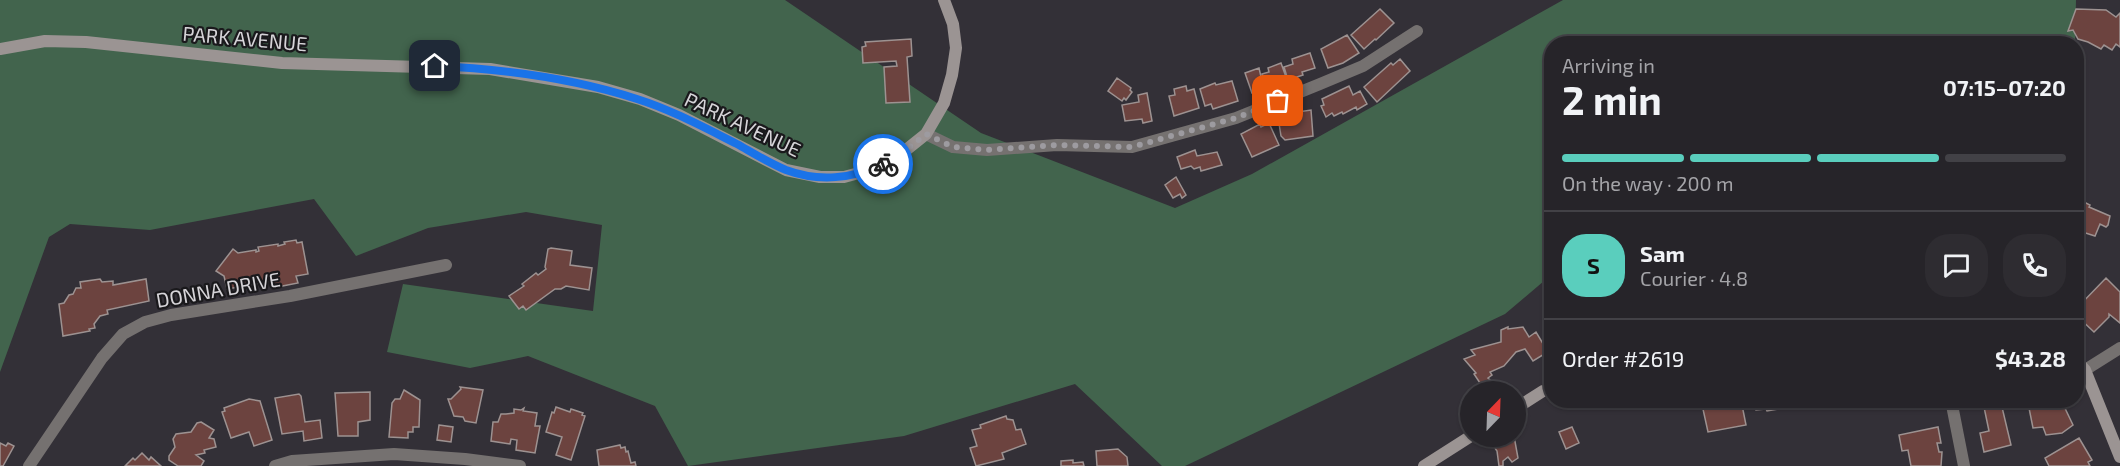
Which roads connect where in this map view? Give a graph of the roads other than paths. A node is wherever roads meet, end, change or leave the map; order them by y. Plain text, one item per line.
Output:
1 (944, 0) edge
2 (1417, 31) dead end
3 (0, 49) edge
4 (926, 134) junction
5 (446, 265) dead end
6 (2120, 348) edge
7 (2085, 370) joint
8 (1544, 391) edge
9 (1526, 402) edge
10 (1953, 408) edge
11 (1460, 443) edge
12 (2120, 457) edge
13 (29, 466) edge
14 (275, 466) edge
15 (520, 466) edge
16 (1424, 466) edge
17 (1964, 466) edge

1 - 4 main road, PARK AVENUE
2 - 4 street
3 - 4 main road, PARK AVENUE
5 - 13 street, DONNA DRIVE
6 - 7 street
7 - 12 main road
8 - 9 main road
10 - 17 street
11 - 16 main road
14 - 15 street

